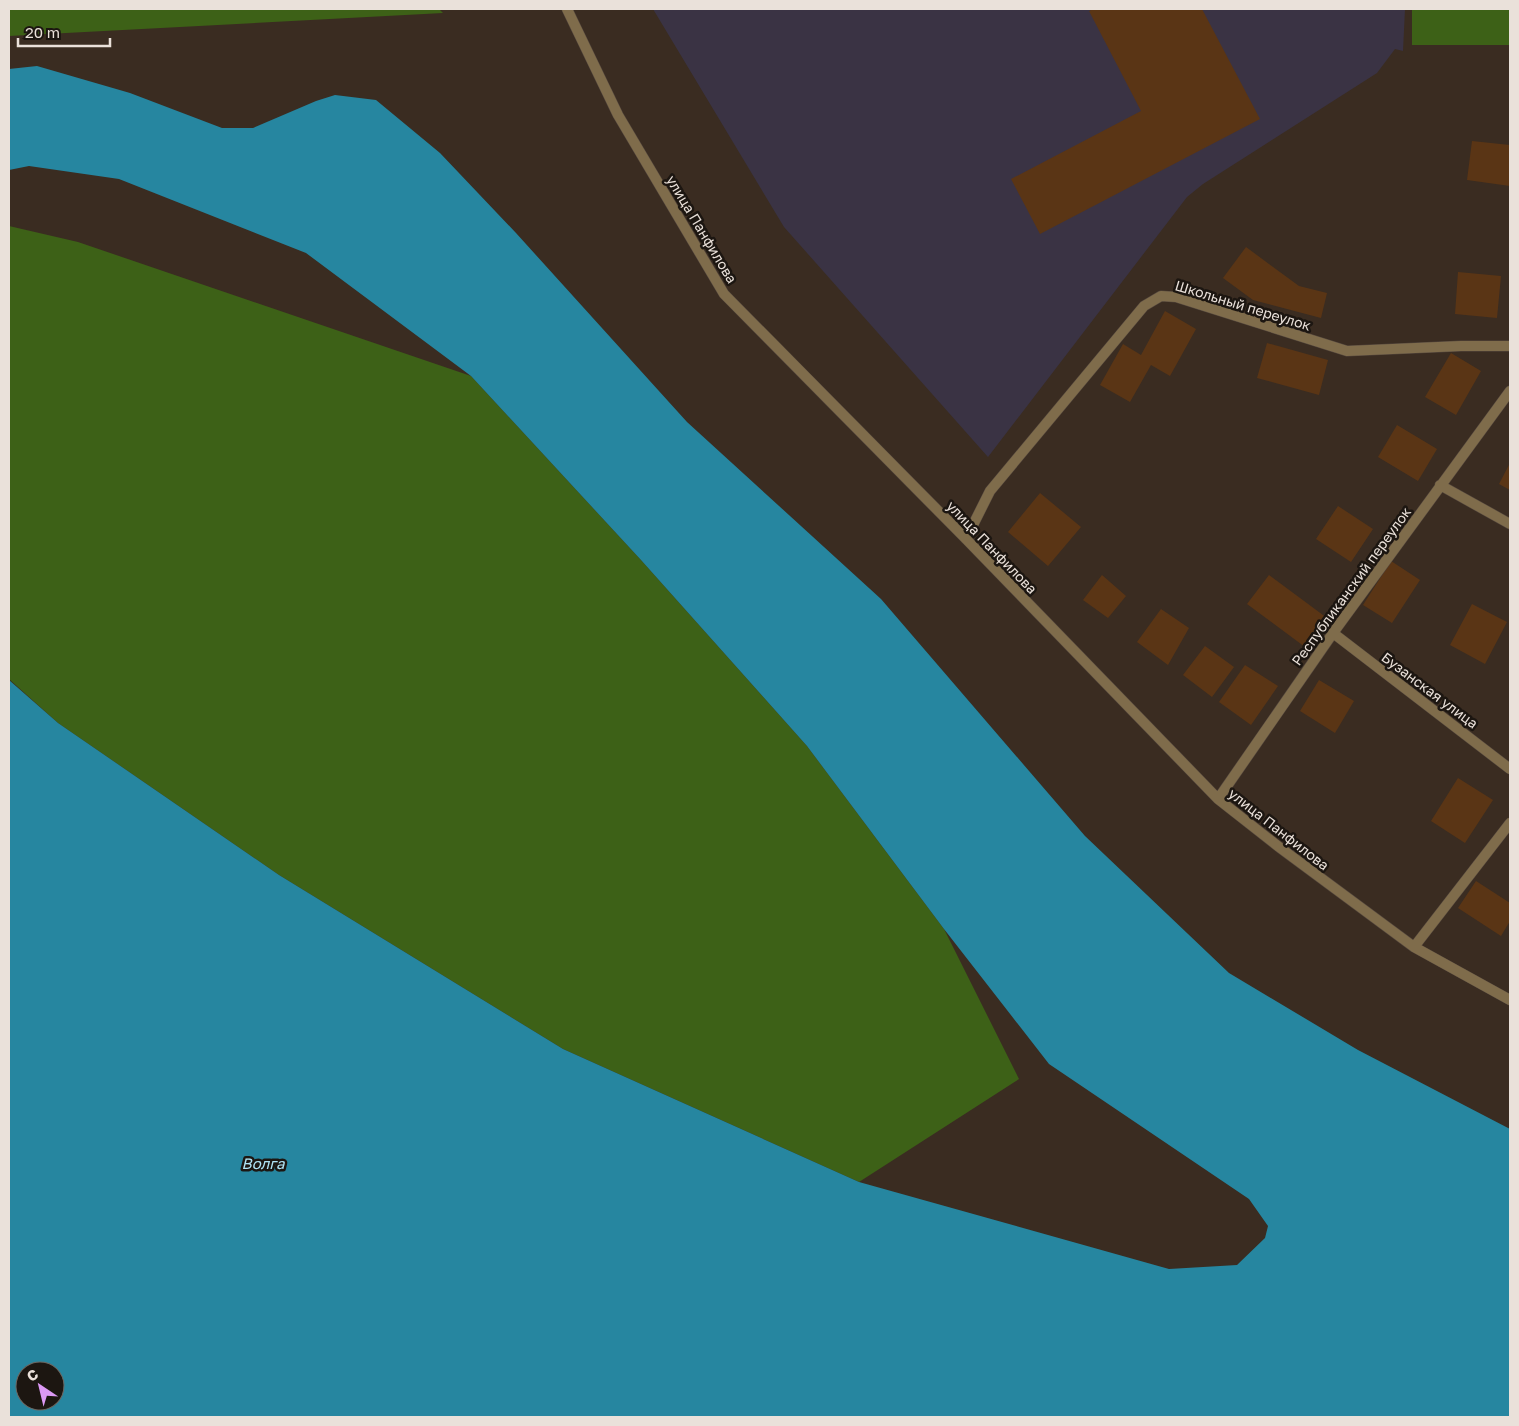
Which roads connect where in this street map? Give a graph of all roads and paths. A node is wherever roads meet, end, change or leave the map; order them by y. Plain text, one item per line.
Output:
1 (567, 9) edge
2 (1510, 346) edge
3 (1510, 391) edge
4 (1440, 485) junction
5 (1510, 524) edge
6 (966, 539) junction
7 (1333, 633) junction
8 (1510, 769) edge
9 (1218, 799) junction
10 (1510, 824) edge
11 (1414, 947) junction
12 (1510, 1000) edge

1 - 6 street, улица Панфилова
2 - 6 street, Школьный переулок
3 - 4 street, Республиканский переулок
4 - 5 street
4 - 7 street, Республиканский переулок
6 - 9 street, улица Панфилова
7 - 8 street, Бузанская улица
7 - 9 street, Республиканский переулок
9 - 11 street, улица Панфилова
10 - 11 street
11 - 12 street, улица Панфилова

